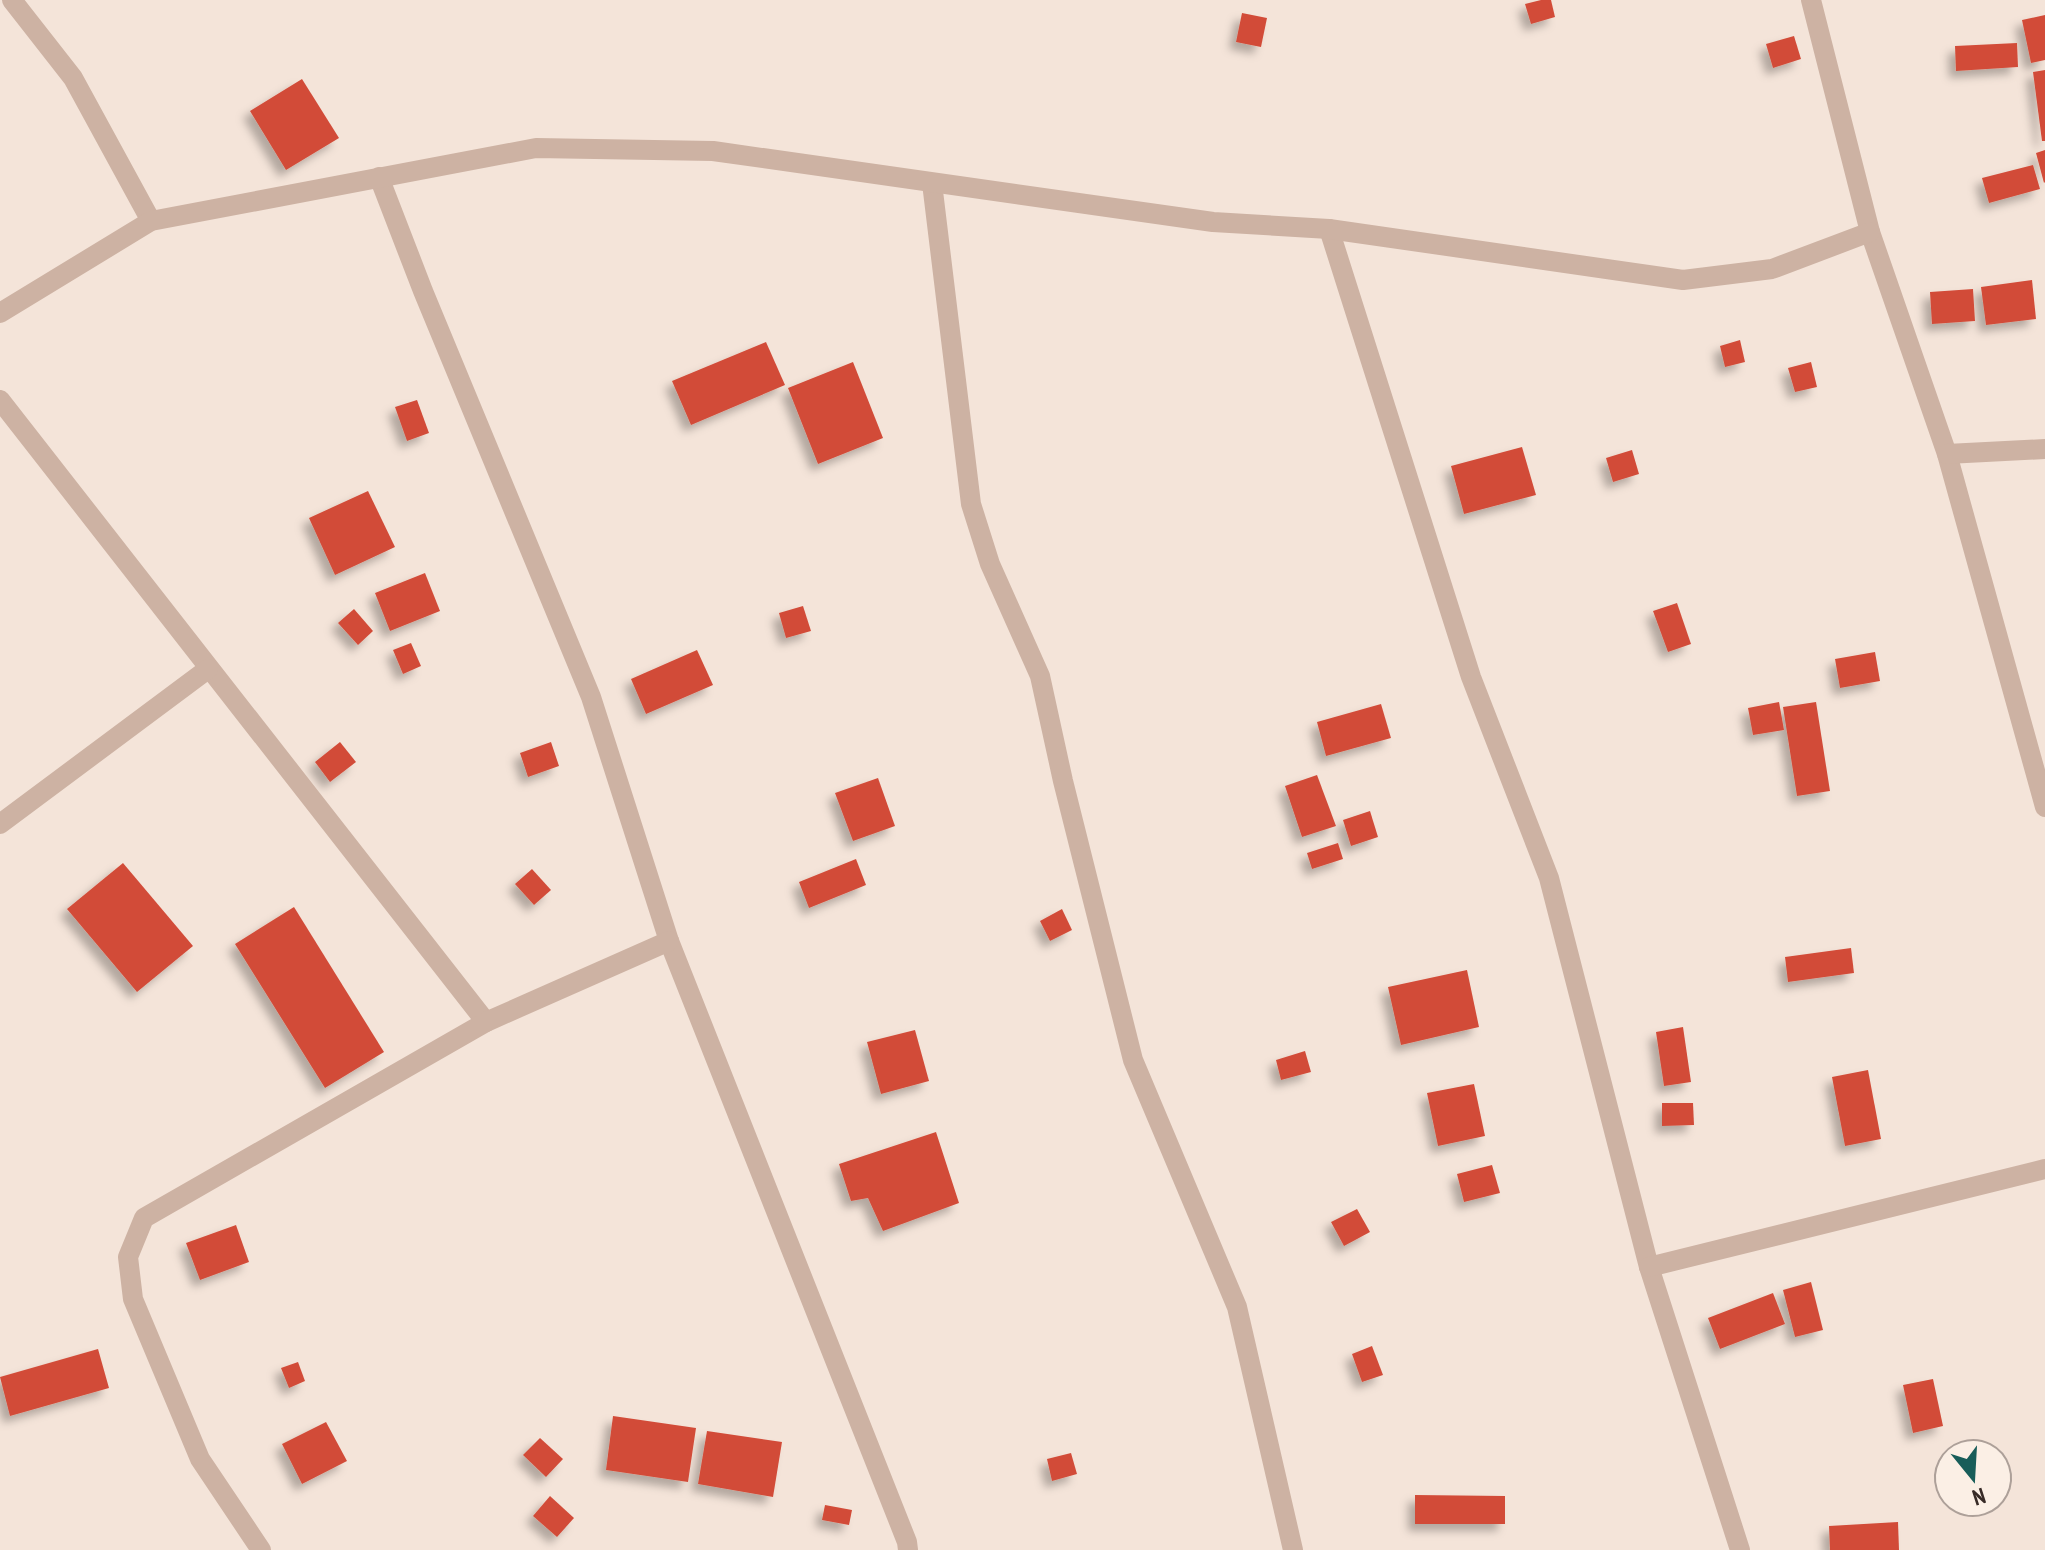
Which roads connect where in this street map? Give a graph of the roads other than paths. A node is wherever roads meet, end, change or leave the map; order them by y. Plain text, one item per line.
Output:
1 (12, 0) edge
2 (1811, 0) edge
3 (379, 177) junction
4 (932, 183) junction
5 (151, 221) junction
6 (1329, 229) junction
7 (1870, 232) junction
8 (0, 313) edge
9 (0, 400) edge
10 (2045, 449) edge
11 (1947, 454) junction
12 (208, 669) junction
13 (2045, 807) edge
14 (0, 824) edge
15 (669, 941) junction
16 (486, 1022) junction
17 (2045, 1169) edge
18 (1649, 1267) junction
19 (261, 1550) edge
20 (908, 1550) edge
21 (1293, 1550) edge
22 (1740, 1550) edge

1 - 5 street
2 - 7 street
3 - 4 street
3 - 5 street
3 - 15 street
4 - 6 street
4 - 21 street
5 - 8 street
6 - 7 street
6 - 18 street
7 - 11 street
9 - 12 street
10 - 11 street
11 - 13 street
12 - 14 street
12 - 16 street
15 - 16 street
15 - 20 street
16 - 19 street
17 - 18 street
18 - 22 street

